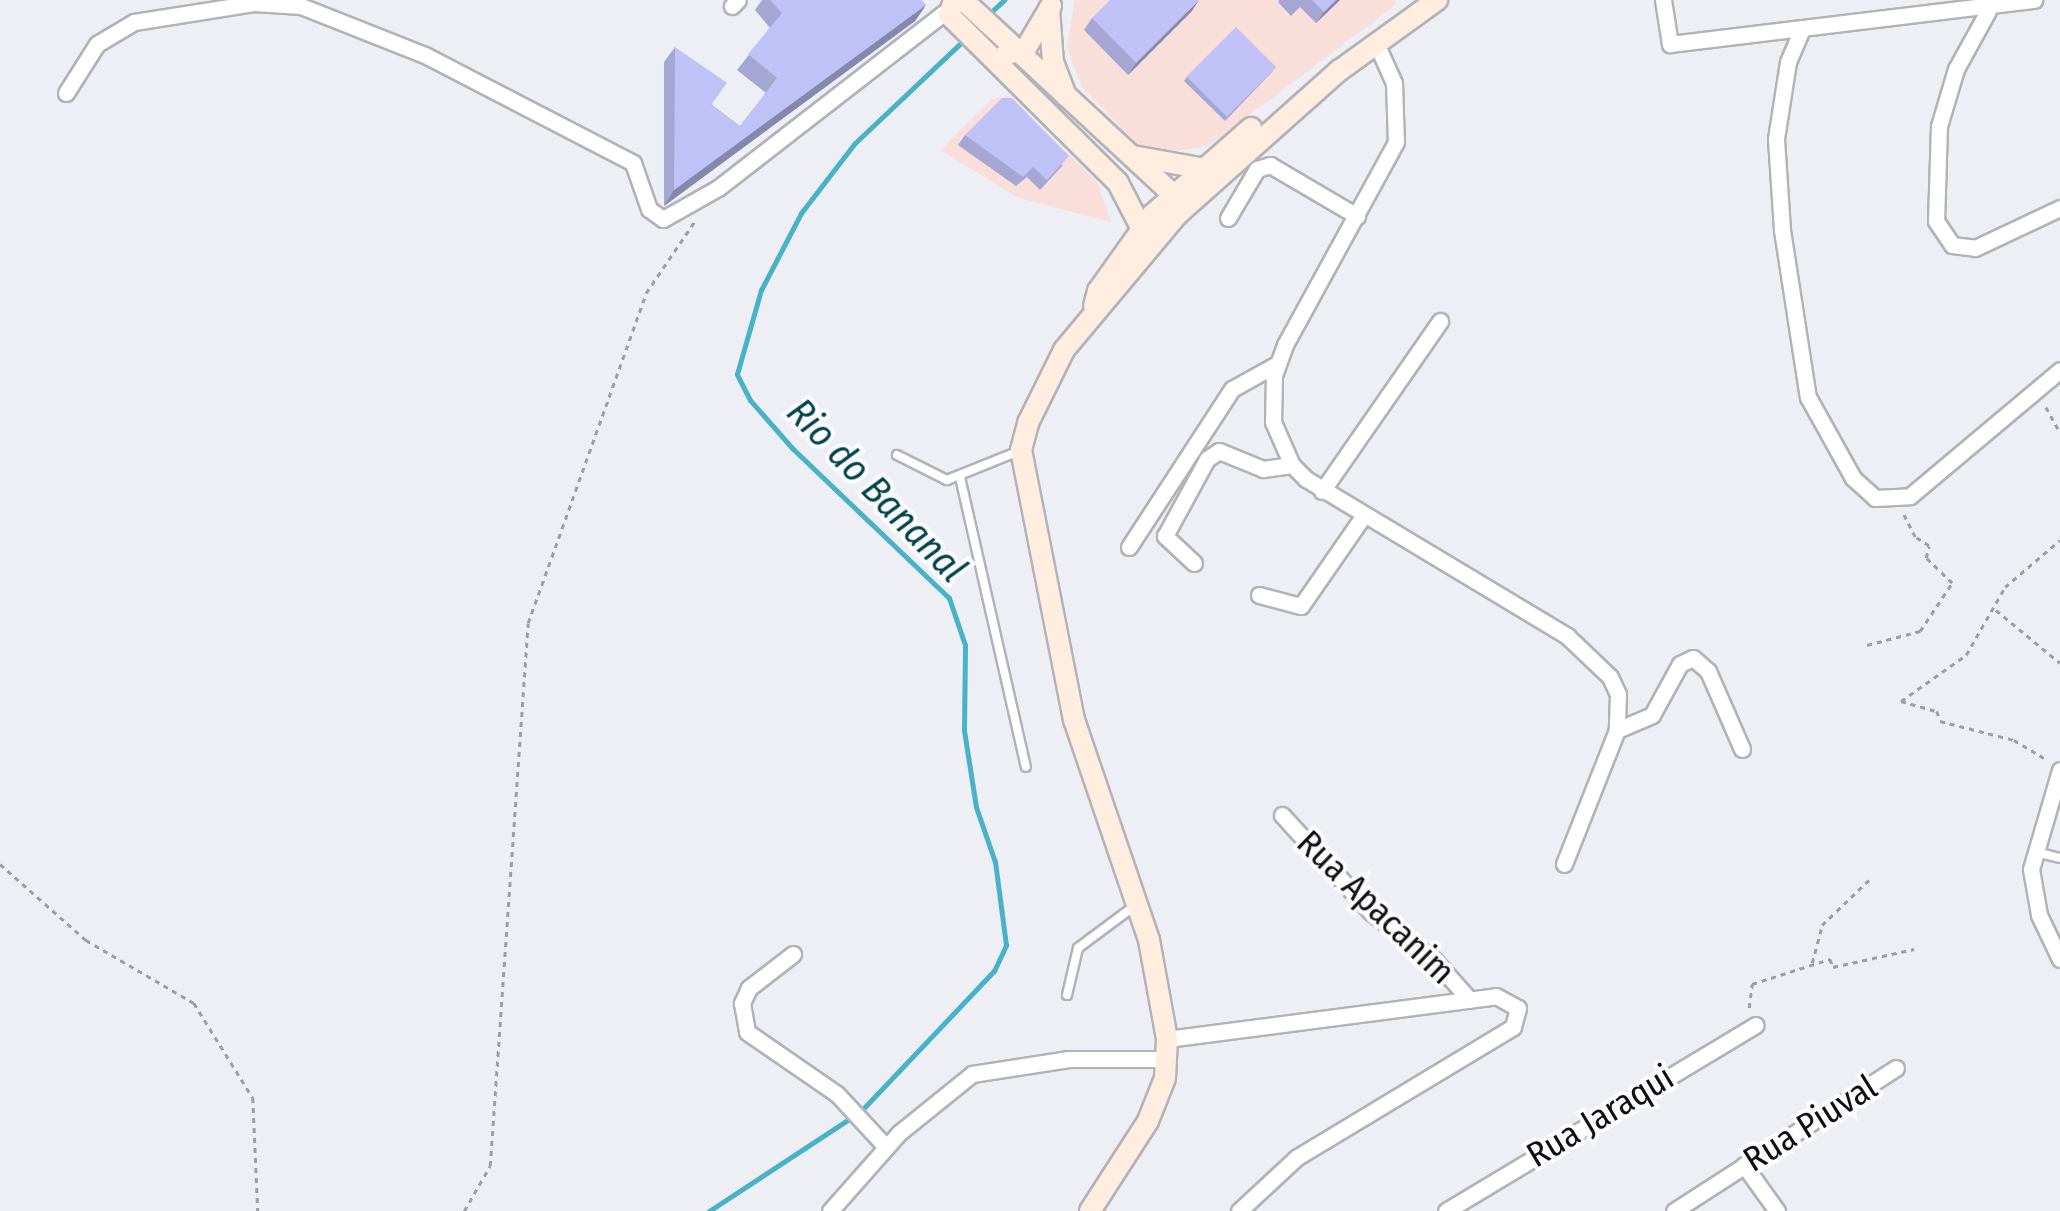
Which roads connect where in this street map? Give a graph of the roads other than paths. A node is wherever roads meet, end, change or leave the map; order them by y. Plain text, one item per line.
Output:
1 (1437, 0) edge
2 (1663, 0) edge
3 (2032, 0) edge
4 (1052, 4) edge
5 (952, 7) edge
6 (1988, 10) junction
7 (1802, 29) junction
8 (984, 40) junction
9 (1376, 43) junction
10 (1014, 52) junction
11 (1340, 70) junction
12 (66, 93) dead end
13 (1073, 106) junction
14 (1123, 153) junction
15 (1102, 168) junction
16 (1200, 168) junction
17 (1174, 206) junction
18 (2060, 208) edge
19 (1357, 216) junction
20 (1228, 218) dead end
21 (1145, 238) junction
22 (1122, 254) junction
23 (1094, 308) junction
24 (1440, 321) dead end
25 (1276, 364) junction
26 (2060, 370) edge
27 (1021, 450) junction
28 (896, 455) dead end
29 (1292, 465) junction
30 (960, 477) junction
31 (1322, 491) junction
32 (1364, 515) junction
33 (1129, 547) dead end
34 (1194, 563) dead end
35 (1258, 595) dead end
36 (1618, 730) junction
37 (1742, 749) dead end
38 (1026, 767) dead end
39 (2060, 768) edge
40 (1282, 815) dead end
41 (2032, 850) junction
42 (2060, 858) edge
43 (1564, 864) dead end
44 (1138, 903) junction
45 (793, 954) dead end
46 (2060, 959) edge
47 (1067, 994) dead end
48 (1470, 1000) junction
49 (1755, 1025) road end
50 (1166, 1049) junction
51 (1896, 1068) dead end
52 (886, 1147) junction
53 (1744, 1165) junction
54 (830, 1211) edge
55 (1090, 1211) edge
56 (1239, 1211) edge
57 (1446, 1211) edge
58 (1674, 1211) edge
59 (1777, 1211) edge

1 - 9 main road
2 - 7 street
3 - 6 street
4 - 10 main road
4 - 13 main road
5 - 8 main road
5 - 12 street
6 - 7 street
6 - 18 street
7 - 26 street
8 - 10 main road
8 - 15 main road
9 - 11 main road
9 - 19 street
10 - 13 main road
11 - 16 main road
11 - 17 main road
13 - 14 main road
14 - 16 main road
14 - 17 main road
15 - 21 main road
15 - 22 main road
16 - 17 main road
17 - 21 main road
19 - 20 street
19 - 25 street
21 - 22 main road
21 - 23 main road
22 - 23 main road
23 - 27 main road
24 - 31 street
25 - 29 street
25 - 33 street
27 - 30 lane
27 - 44 main road
28 - 30 lane
29 - 31 street
29 - 34 street
30 - 38 lane
31 - 32 street
32 - 35 street
32 - 36 street
36 - 37 street
36 - 43 street
39 - 41 street
40 - 48 street, Rua Apacanim
41 - 42 lane
41 - 46 street
44 - 47 lane
44 - 50 main road
45 - 52 street
48 - 50 street
48 - 56 street
49 - 57 street, Rua Jaraqui
50 - 52 street
50 - 55 main road
51 - 53 street, Rua Piuval
52 - 54 street
53 - 58 street, Rua Piuval
53 - 59 street

